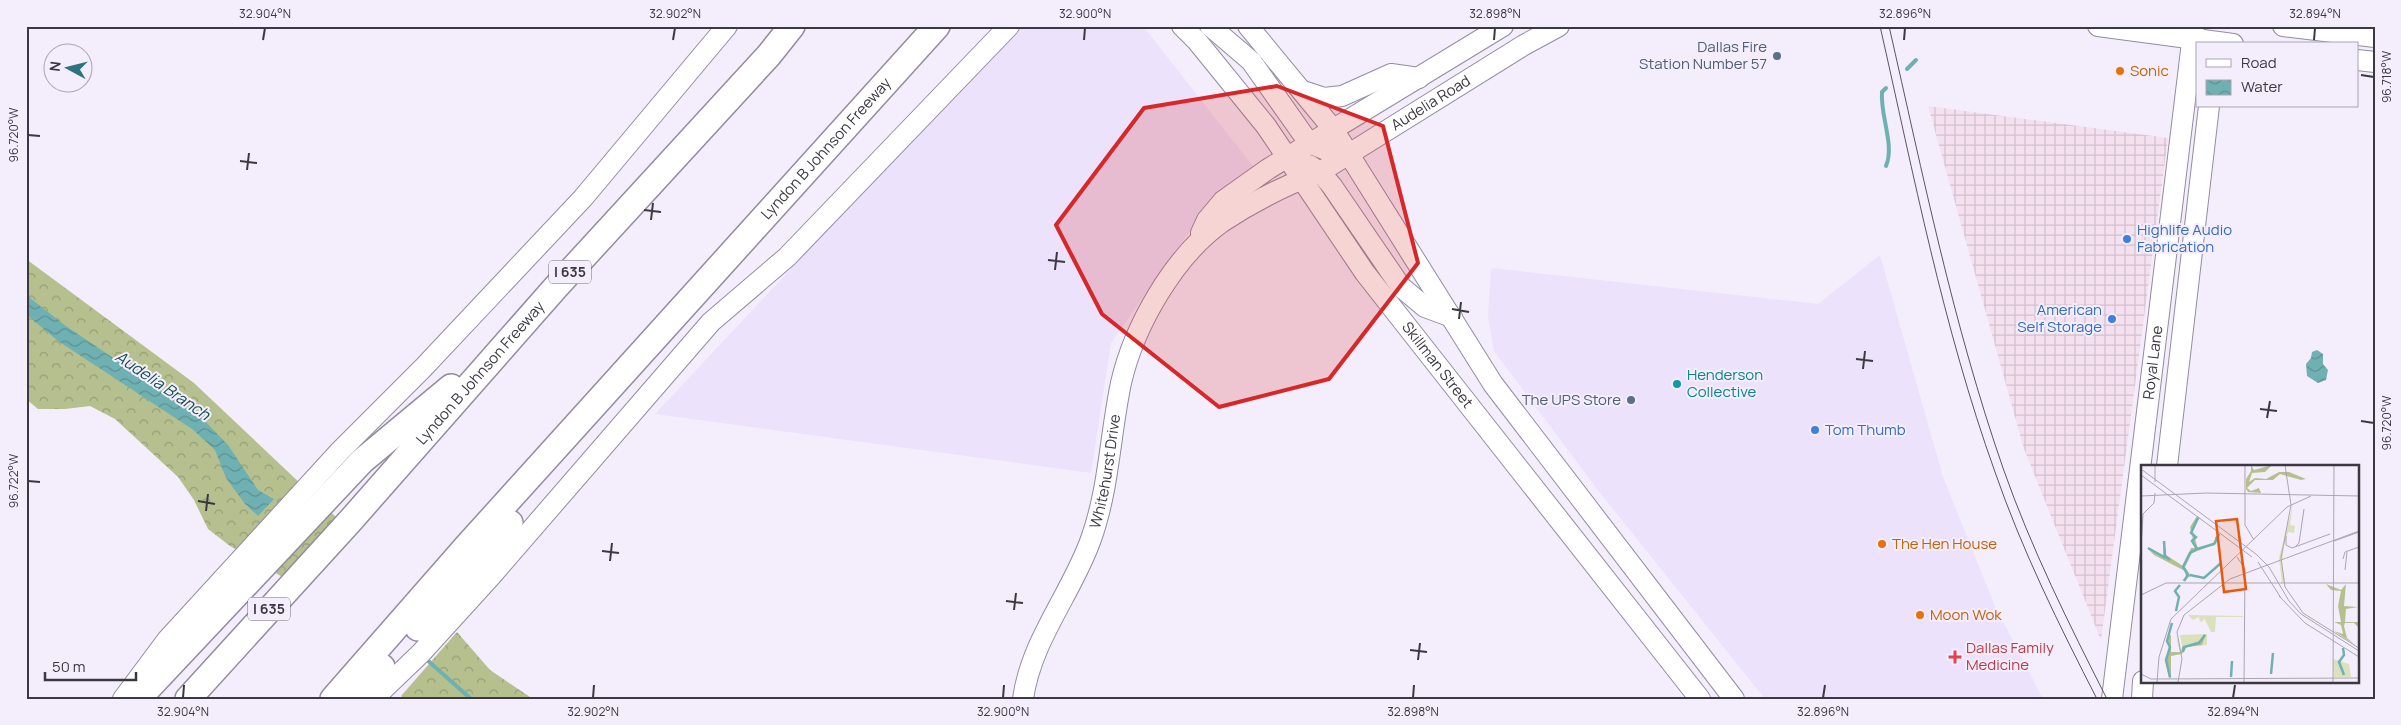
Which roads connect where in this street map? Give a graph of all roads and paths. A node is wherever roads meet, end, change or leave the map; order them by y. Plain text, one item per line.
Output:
1 (727, 26) edge
2 (792, 26) edge
3 (937, 26) edge
4 (1009, 26) edge
5 (1182, 26) edge
6 (1210, 26) edge
7 (1248, 26) edge
8 (1503, 26) edge
9 (1559, 26) edge
10 (2098, 26) edge
11 (2283, 26) edge
12 (2193, 32) edge
13 (2375, 37) edge
14 (2221, 39) edge
15 (2358, 60) edge
16 (2375, 62) edge
17 (1420, 78) junction
18 (1303, 91) junction
19 (2209, 108) edge
20 (1333, 129) junction
21 (1309, 143) junction
22 (1349, 154) junction
23 (1286, 158) junction
24 (1310, 175) junction
25 (1194, 249) junction
26 (1452, 317) junction
27 (510, 338) junction
28 (574, 428) junction
29 (2167, 465) edge
30 (2117, 651) junction
31 (2144, 682) edge
32 (123, 699) edge
33 (138, 699) edge
34 (188, 699) edge
35 (333, 699) edge
36 (359, 699) edge
37 (373, 699) edge
38 (1023, 699) edge
39 (1700, 699) edge
40 (1734, 699) edge
41 (2103, 699) edge
42 (2112, 699) edge
43 (2142, 699) edge

1 - 32 main road
2 - 27 highway, Lyndon B Johnson Freeway / I 635
3 - 28 highway, Lyndon B Johnson Freeway
4 - 37 main road
5 - 23 main road
6 - 21 main road
7 - 18 main road
8 - 17 main road, Audelia Road
9 - 22 main road, Audelia Road
10 - 12 main road
11 - 13 main road
12 - 14 main road
12 - 30 main road, Royal Lane
15 - 16 main road
17 - 18 main road
17 - 20 main road, Audelia Road
18 - 20 main road
19 - 29 main road, Royal Lane
20 - 21 main road, Audelia Road
20 - 22 main road
21 - 22 main road
21 - 23 main road, Audelia Road
22 - 24 main road, Audelia Road
22 - 26 main road
23 - 24 main road
23 - 25 main road, Whitehurst Drive
24 - 25 main road, Whitehurst Drive
24 - 26 main road
24 - 39 main road, Skillman Street
25 - 38 main road, Whitehurst Drive
26 - 40 main road
27 - 33 highway
27 - 34 highway, Lyndon B Johnson Freeway / I 635
28 - 35 highway, Lyndon B Johnson Freeway
28 - 36 highway
30 - 41 main road
30 - 42 main road, Royal Lane
31 - 43 main road

